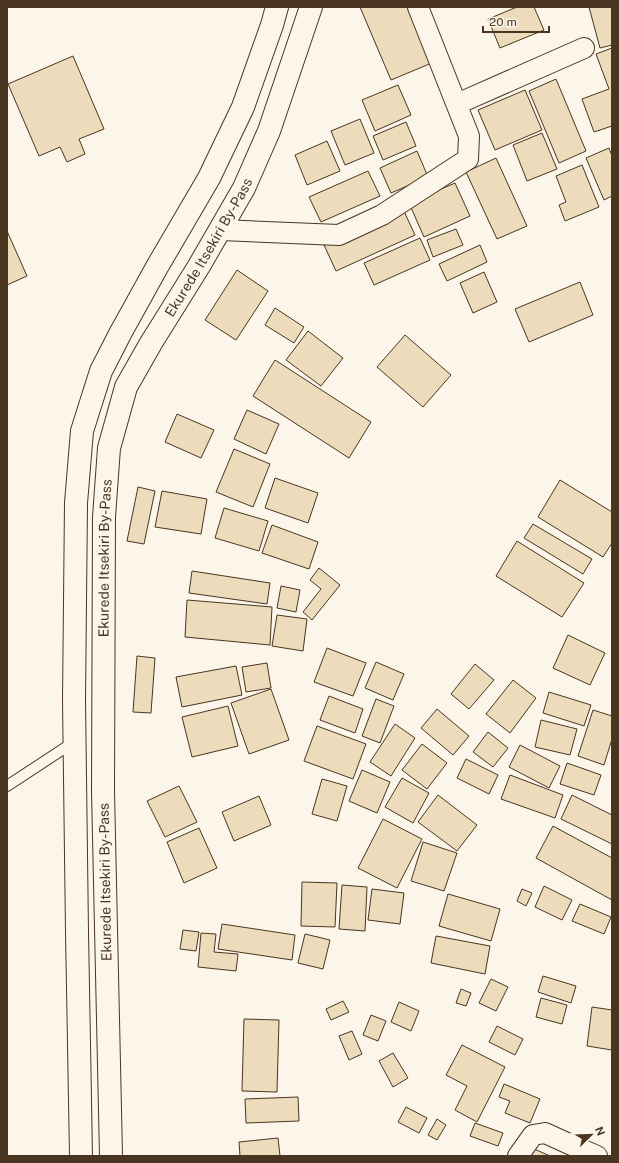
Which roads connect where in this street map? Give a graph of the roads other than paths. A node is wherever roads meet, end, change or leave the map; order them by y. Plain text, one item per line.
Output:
1 (277, 7) edge
2 (311, 7) edge
3 (418, 7) edge
4 (584, 48) dead end
5 (457, 104) junction
6 (220, 230) junction
7 (74, 742) junction
8 (7, 786) edge
9 (82, 1156) edge
10 (111, 1156) edge
11 (518, 1156) edge
12 (597, 1156) edge

1 - 7 main road, Ekurede Itsekiri By-Pass
2 - 6 main road, Ekurede Itsekiri By-Pass
3 - 5 street
4 - 5 street
5 - 6 street
6 - 10 main road, Ekurede Itsekiri By-Pass
7 - 8 lane
7 - 9 main road, Ekurede Itsekiri By-Pass
11 - 12 street

